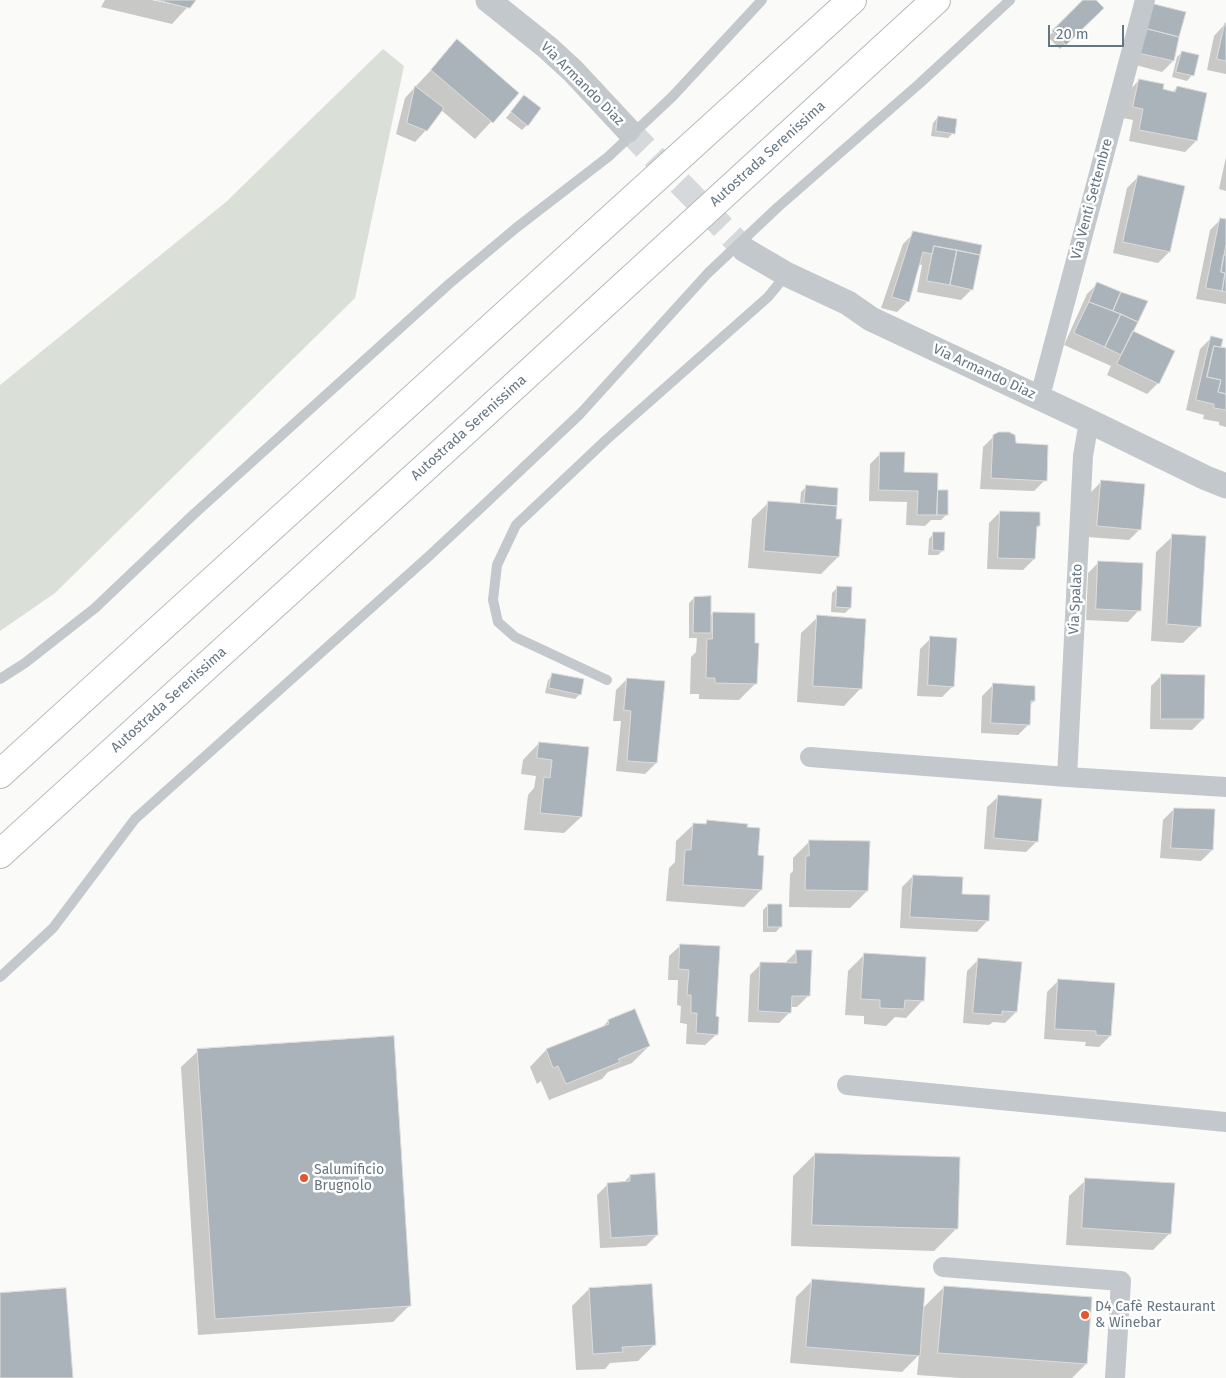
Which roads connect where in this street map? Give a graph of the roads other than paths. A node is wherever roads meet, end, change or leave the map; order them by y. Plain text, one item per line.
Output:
1 (488, 0) edge
2 (762, 0) edge
3 (852, 0) edge
4 (936, 0) edge
5 (1010, 0) edge
6 (1145, 0) edge
7 (628, 130) tunnel mouth
8 (746, 250) tunnel mouth
9 (786, 274) junction
10 (1036, 397) junction
11 (1091, 422) junction
12 (1226, 486) edge
13 (0, 679) edge
14 (607, 680) dead end
15 (810, 757) dead end
16 (0, 774) edge
17 (1067, 778) junction
18 (1226, 787) edge
19 (0, 854) edge
20 (0, 976) edge
21 (847, 1085) dead end
22 (1226, 1122) edge
23 (943, 1268) dead end
24 (1115, 1378) edge

1 - 7 street, Via Armando Diaz
2 - 13 lane
3 - 16 highway
4 - 19 highway, Autostrada Serenissima
5 - 20 lane
6 - 10 street, Via Venti Settembre
8 - 9 street, Via Armando Diaz
9 - 10 street, Via Armando Diaz
9 - 14 lane
10 - 11 street, Via Armando Diaz
11 - 12 street, Via Armando Diaz
11 - 17 street, Via Spalato
15 - 17 street
17 - 18 street
21 - 22 street
23 - 24 street

